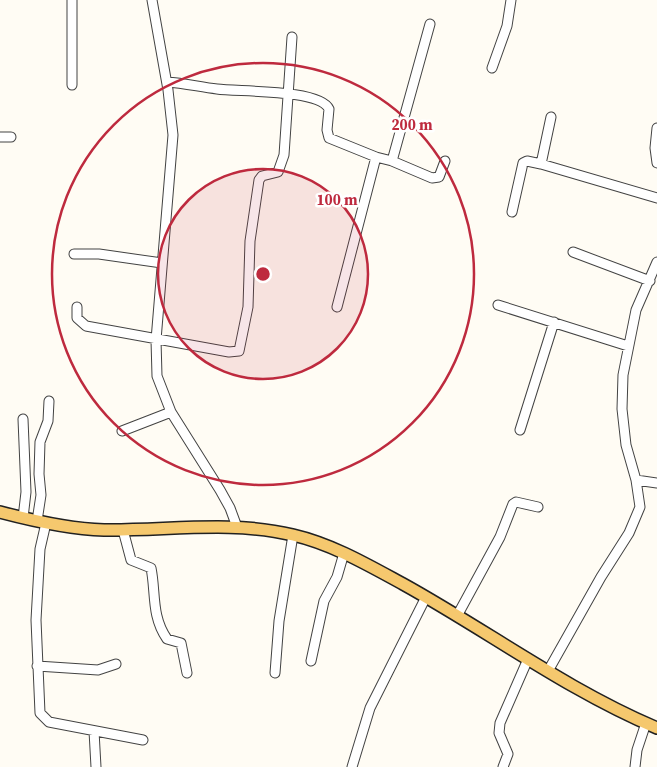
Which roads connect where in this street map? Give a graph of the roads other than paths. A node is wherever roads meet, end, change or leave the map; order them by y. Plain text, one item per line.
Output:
1 (72, 0) edge
2 (152, 0) edge
3 (511, 0) edge
4 (430, 24) dead end
5 (292, 36) dead end
6 (492, 68) dead end
7 (166, 82) junction
8 (72, 85) dead end
9 (288, 94) junction
10 (551, 117) dead end
11 (657, 128) edge
12 (0, 136) edge
13 (11, 137) dead end
14 (376, 158) junction
15 (392, 161) junction
16 (445, 161) dead end
17 (657, 163) edge
18 (541, 164) junction
19 (657, 198) edge
20 (512, 212) dead end
21 (573, 252) dead end
22 (74, 254) dead end
23 (657, 262) edge
24 (162, 263) junction
25 (650, 281) junction
26 (498, 304) dead end
27 (77, 307) dead end
28 (336, 307) dead end
29 (554, 322) junction
30 (156, 340) junction
31 (628, 346) junction
32 (49, 400) dead end
33 (170, 412) junction
34 (23, 419) dead end
35 (520, 430) dead end
36 (122, 431) dead end
37 (636, 480) junction
38 (657, 483) edge
39 (538, 507) dead end
40 (0, 512) edge
41 (23, 518) junction
42 (42, 522) junction
43 (237, 527) junction
44 (123, 530) junction
45 (294, 534) junction
46 (344, 553) junction
47 (426, 597) junction
48 (457, 616) junction
49 (528, 659) junction
50 (311, 661) dead end
51 (116, 664) dead end
52 (37, 666) junction
53 (548, 671) junction
54 (187, 673) dead end
55 (275, 673) dead end
56 (646, 723) junction
57 (657, 728) edge
58 (94, 731) junction
59 (143, 740) dead end
60 (96, 767) edge
61 (352, 767) edge
62 (503, 767) edge
63 (635, 767) edge

1 - 8 street
2 - 7 street
3 - 6 street
4 - 15 street
5 - 9 street
7 - 9 street
7 - 24 street
9 - 14 street
9 - 30 street
10 - 18 street
11 - 17 street
12 - 13 street
14 - 15 street
14 - 28 street
15 - 16 street
18 - 19 street
18 - 20 street
21 - 25 street
22 - 24 street
23 - 25 street
24 - 30 street
25 - 31 street
26 - 29 street
27 - 30 street
29 - 31 street
29 - 35 street
30 - 33 street
31 - 37 street
32 - 42 street
33 - 36 street
33 - 43 street
34 - 41 street
37 - 38 street
37 - 53 street
39 - 48 street
40 - 41 main road
41 - 42 main road
42 - 44 main road
42 - 52 street
43 - 44 main road
43 - 45 main road
44 - 54 street
45 - 46 main road
45 - 55 street
46 - 47 main road
46 - 50 street
47 - 48 main road
47 - 61 street
48 - 49 main road
49 - 53 main road
49 - 62 street
51 - 52 street
52 - 58 street
53 - 56 main road
56 - 57 main road
56 - 63 street
58 - 59 street
58 - 60 street

